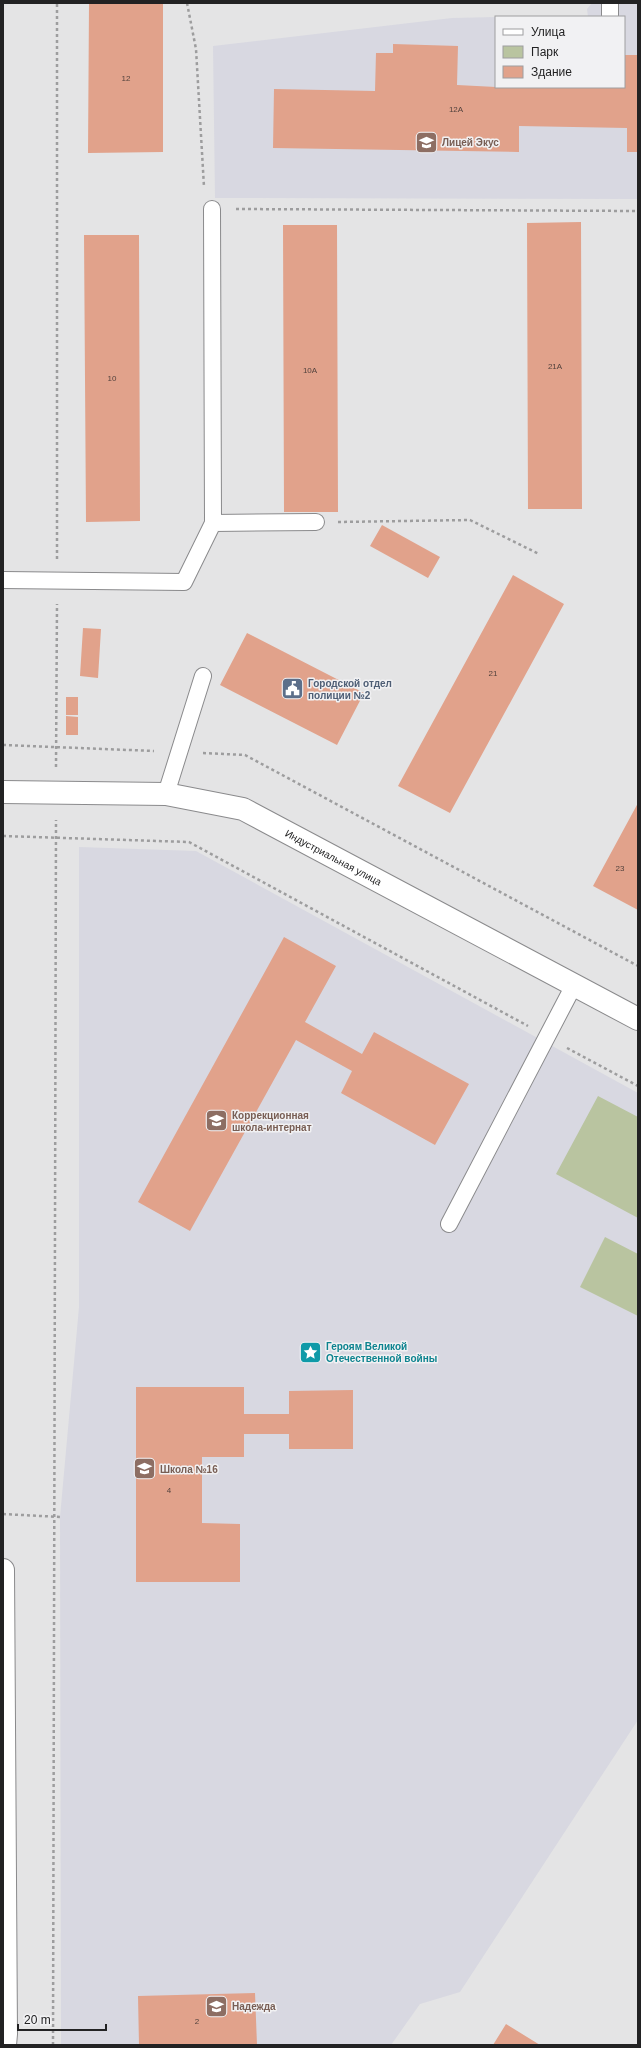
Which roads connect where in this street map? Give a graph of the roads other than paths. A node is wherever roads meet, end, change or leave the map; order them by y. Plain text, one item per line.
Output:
1 (610, 3) edge
2 (610, 16) edge
3 (212, 209) road end
4 (213, 522) junction
5 (316, 522) road end
6 (3, 580) edge
7 (203, 676) dead end
8 (3, 792) edge
9 (166, 794) junction
10 (574, 985) junction
11 (638, 1019) edge
12 (449, 1224) dead end
13 (3, 1570) edge
14 (5, 2045) edge

1 - 2 lane
3 - 4 lane
4 - 5 lane
4 - 6 lane
7 - 9 lane
8 - 9 street, Индустриальная улица
9 - 10 street, Индустриальная улица
10 - 11 street, Индустриальная улица
10 - 12 lane
13 - 14 street

